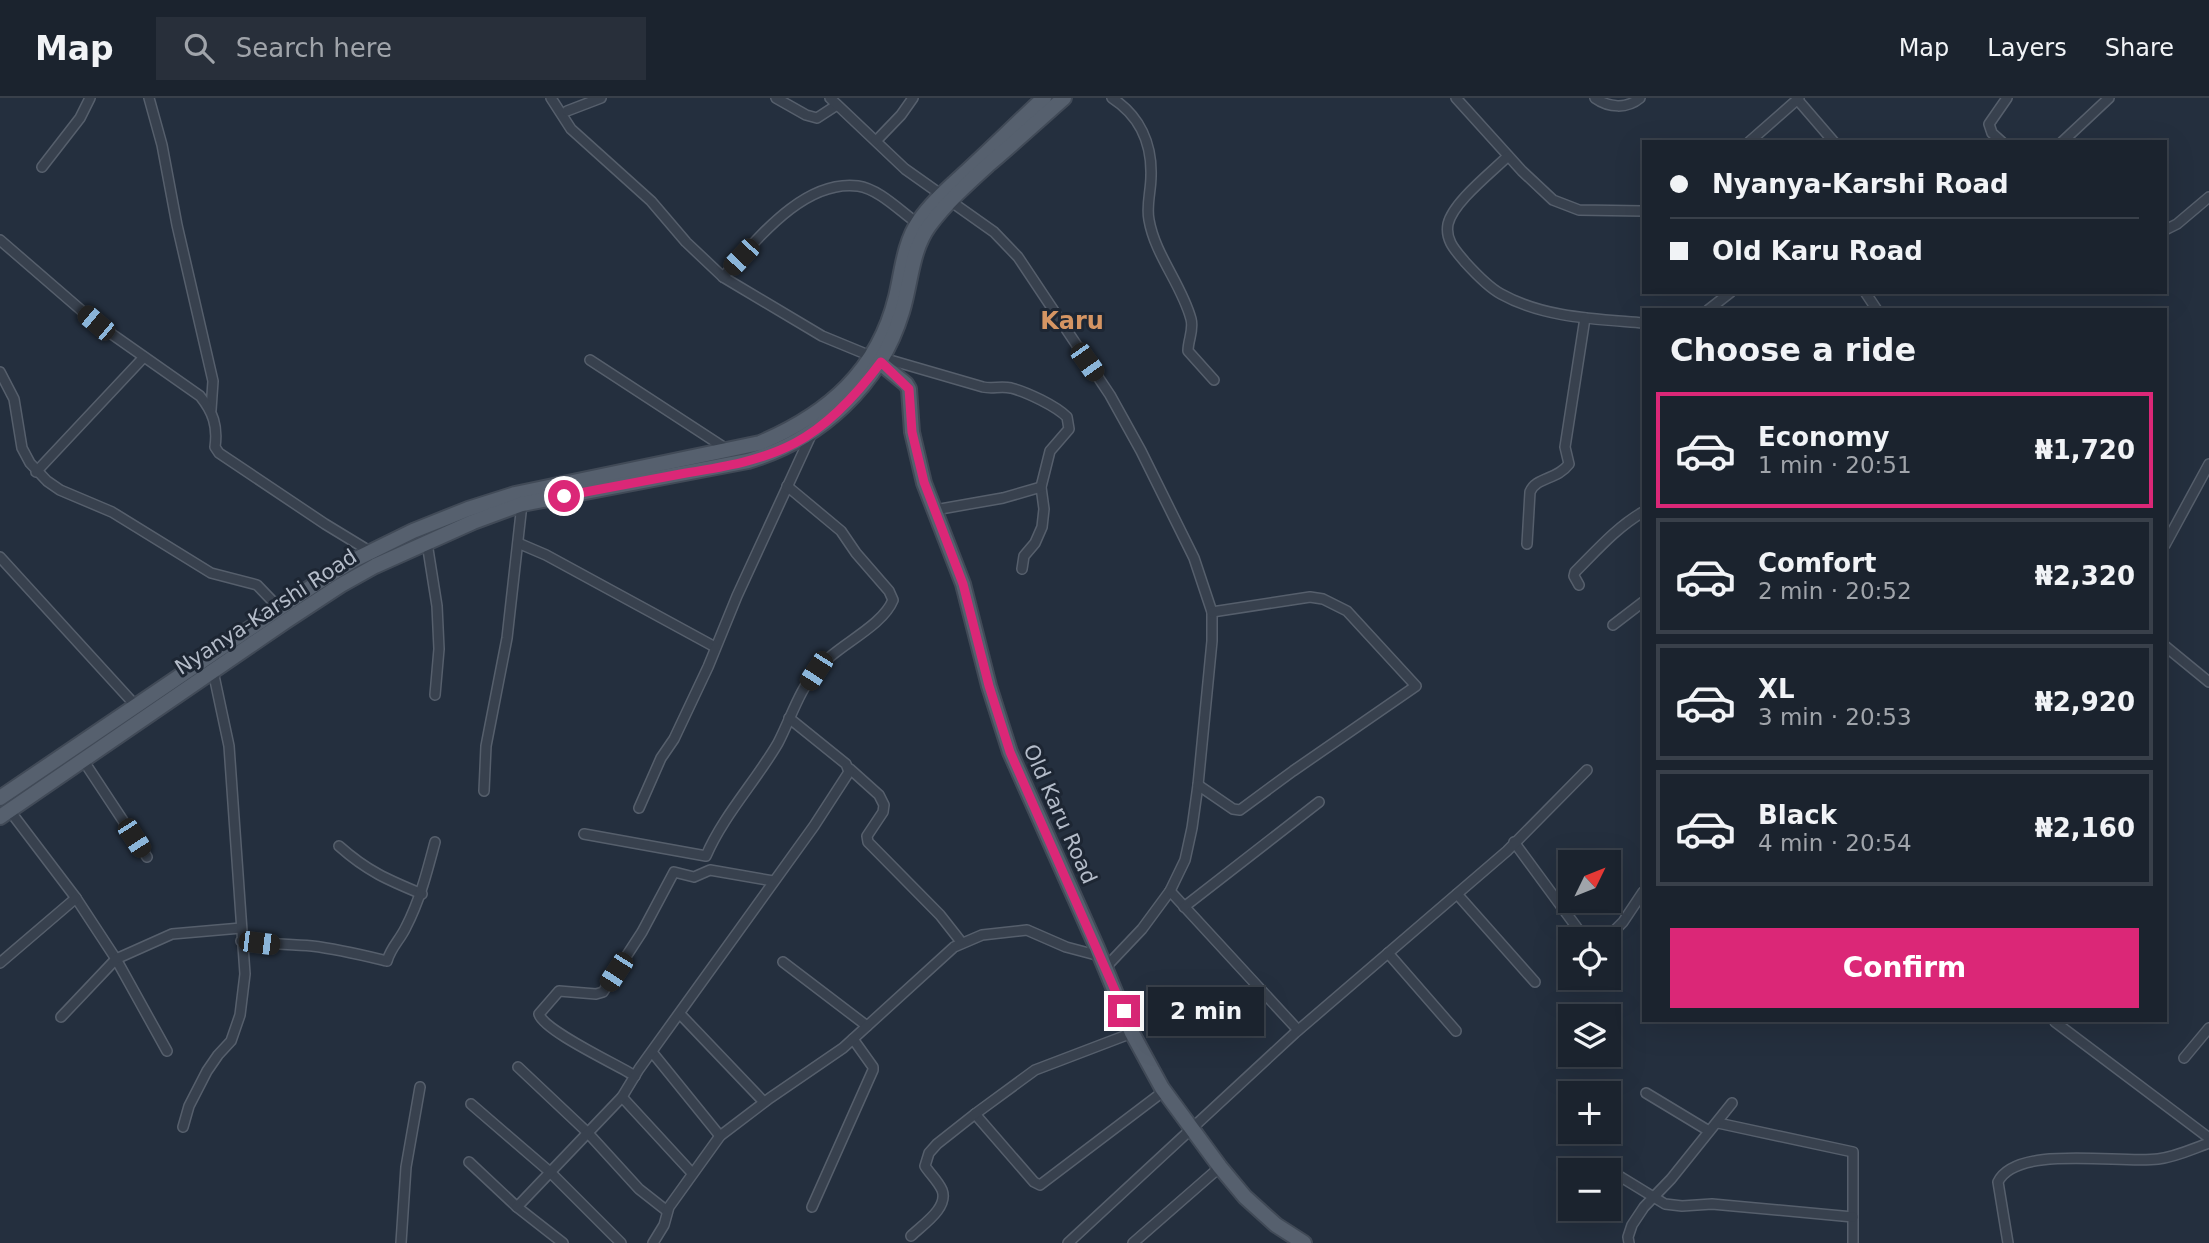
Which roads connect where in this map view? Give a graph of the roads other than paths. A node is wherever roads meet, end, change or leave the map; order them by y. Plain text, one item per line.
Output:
1 (90, 98) edge
2 (149, 98) edge
3 (551, 98) edge
4 (568, 98) edge
5 (601, 98) edge
6 (775, 98) edge
7 (913, 98) edge
8 (1064, 98) edge
9 (1112, 98) edge
10 (1456, 98) edge
11 (1595, 98) edge
12 (1640, 98) edge
13 (2007, 98) edge
14 (2109, 98) edge
15 (1041, 99) edge
16 (1798, 99) edge
17 (833, 101) edge
18 (567, 117) junction
19 (1751, 140) edge
20 (1832, 140) edge
21 (2000, 140) edge
22 (2064, 140) edge
23 (876, 141) junction
24 (1508, 156) junction
25 (42, 167) dead end
26 (2209, 197) edge
27 (945, 198) junction
28 (1642, 211) edge
29 (917, 223) junction
30 (2167, 229) edge
31 (0, 240) edge
32 (723, 276) junction
33 (1728, 294) edge
34 (1711, 308) edge
35 (1585, 318) junction
36 (1642, 323) edge
37 (145, 357) junction
38 (879, 359) junction
39 (590, 360) dead end
40 (0, 372) edge
41 (1214, 380) dead end
42 (211, 410) junction
43 (813, 431) junction
44 (728, 450) junction
45 (2209, 464) edge
46 (36, 472) junction
47 (787, 486) junction
48 (1041, 486) junction
49 (522, 503) junction
50 (935, 510) junction
51 (1642, 513) edge
52 (2167, 541) edge
53 (427, 543) junction
54 (517, 543) junction
55 (1527, 544) dead end
56 (371, 551) junction
57 (0, 557) edge
58 (1022, 569) dead end
59 (1579, 584) dead end
60 (1642, 603) edge
61 (1212, 612) junction
62 (283, 615) junction
63 (1613, 625) dead end
64 (715, 647) junction
65 (2167, 648) edge
66 (213, 671) junction
67 (2208, 680) edge
68 (435, 695) dead end
69 (136, 706) junction
70 (789, 718) junction
71 (83, 760) junction
72 (850, 769) junction
73 (1587, 770) dead end
74 (1198, 786) junction
75 (484, 791) dead end
76 (0, 798) edge
77 (1319, 802) dead end
78 (639, 808) dead end
79 (5, 814) edge
80 (583, 834) dead end
81 (435, 842) dead end
82 (1514, 842) junction
83 (339, 846) dead end
84 (147, 858) dead end
85 (772, 881) junction
86 (1170, 891) junction
87 (422, 894) junction
88 (1457, 894) junction
89 (1642, 894) edge
90 (76, 898) junction
91 (1184, 907) junction
92 (1577, 927) edge
93 (1618, 927) edge
94 (241, 928) junction
95 (241, 941) junction
96 (962, 943) junction
97 (1388, 953) junction
98 (116, 959) junction
99 (783, 962) dead end
100 (1103, 962) junction
101 (0, 963) edge
102 (1535, 982) dead end
103 (680, 1014) junction
104 (61, 1017) dead end
105 (2056, 1022) edge
106 (866, 1026) junction
107 (2209, 1028) edge
108 (1298, 1030) junction
109 (1456, 1031) dead end
110 (1132, 1033) junction
111 (853, 1040) junction
112 (167, 1051) dead end
113 (652, 1052) junction
114 (2184, 1058) dead end
115 (518, 1067) dead end
116 (635, 1076) junction
117 (420, 1087) dead end
118 (1164, 1091) junction
119 (1646, 1093) dead end
120 (622, 1097) junction
121 (764, 1102) junction
122 (1732, 1103) dead end
123 (471, 1104) dead end
124 (975, 1114) junction
125 (1718, 1123) junction
126 (183, 1127) dead end
127 (1190, 1129) junction
128 (1709, 1131) junction
129 (587, 1132) junction
130 (720, 1136) junction
131 (2209, 1140) edge
132 (469, 1162) dead end
133 (1220, 1167) junction
134 (551, 1171) junction
135 (692, 1173) junction
136 (1621, 1177) edge
137 (1653, 1197) junction
138 (517, 1207) junction
139 (812, 1207) dead end
140 (667, 1211) junction
141 (1853, 1217) junction
142 (911, 1236) dead end
143 (401, 1243) edge
144 (563, 1243) edge
145 (621, 1243) edge
146 (653, 1243) edge
147 (1068, 1243) edge
148 (1133, 1243) edge
149 (1304, 1243) edge
150 (1629, 1243) edge
151 (1853, 1243) edge
152 (2008, 1243) edge

1 - 25 street
2 - 42 street
3 - 18 street
4 - 18 street
5 - 18 street
6 - 17 street
7 - 23 street
8 - 27 main road, Nyanya-Karshi Road
9 - 41 street
10 - 24 street
11 - 12 street
13 - 21 street
14 - 22 street
15 - 27 main road, Nyanya-Karshi Road
16 - 19 street
16 - 20 street
17 - 23 street
18 - 32 street
23 - 27 street
24 - 28 street
24 - 35 street
26 - 30 street
27 - 29 main road, Nyanya-Karshi Road
27 - 38 main road, Nyanya-Karshi Road
27 - 61 street
29 - 32 street
29 - 38 main road, Nyanya-Karshi Road
31 - 37 street
32 - 38 street
33 - 34 street
35 - 36 street
35 - 55 street
37 - 42 street
37 - 46 street
38 - 43 main road, Nyanya-Karshi Road
38 - 44 main road, Nyanya-Karshi Road
38 - 48 street
38 - 50 main road, Old Karu Road
39 - 44 street
40 - 46 street
42 - 56 street
43 - 47 street
43 - 49 main road, Nyanya-Karshi Road
44 - 56 main road, Nyanya-Karshi Road
45 - 52 street
46 - 62 street
47 - 64 street
47 - 70 street
48 - 50 street
48 - 58 street
49 - 53 main road, Nyanya-Karshi Road
49 - 54 street
50 - 100 main road, Old Karu Road
51 - 59 street
53 - 62 main road, Nyanya-Karshi Road
53 - 68 street
54 - 64 street
54 - 75 street
56 - 62 main road, Nyanya-Karshi Road
57 - 69 street
60 - 63 street
61 - 74 street
61 - 74 street
62 - 66 main road, Nyanya-Karshi Road
62 - 69 main road, Nyanya-Karshi Road
64 - 78 street
65 - 67 street
66 - 71 main road, Nyanya-Karshi Road
66 - 94 street
69 - 76 main road, Nyanya-Karshi Road
70 - 72 street
70 - 80 street
71 - 79 main road, Nyanya-Karshi Road
71 - 84 street
72 - 85 street
72 - 96 street
73 - 82 street
74 - 86 street
77 - 91 street
79 - 90 street
81 - 87 street
82 - 88 street
82 - 92 street
83 - 87 street
85 - 103 street
85 - 116 street
86 - 91 street
86 - 100 street
87 - 95 street
88 - 97 street
88 - 102 street
89 - 93 street
90 - 98 street
90 - 101 street
91 - 108 street
94 - 95 street
94 - 98 street
95 - 126 street
96 - 100 street
96 - 106 street
97 - 108 street
97 - 109 street
98 - 104 street
98 - 112 street
99 - 106 street
100 - 110 main road, Old Karu Road
103 - 113 street
103 - 121 street
105 - 131 street
106 - 111 street
107 - 114 street
108 - 127 street
110 - 118 main road, Old Karu Road
110 - 124 street
111 - 121 street
111 - 139 street
113 - 116 street
113 - 130 street
115 - 129 street
116 - 120 street
117 - 143 street
118 - 124 street
118 - 127 main road, Old Karu Road
119 - 128 street
120 - 129 street
120 - 135 street
121 - 130 street
122 - 125 street
123 - 134 street
124 - 142 street
125 - 128 street
125 - 141 street
127 - 133 main road, Old Karu Road
127 - 147 street
128 - 137 street
129 - 134 street
129 - 140 street
130 - 135 street
131 - 152 street
132 - 138 street
133 - 148 street
133 - 149 main road, Old Karu Road
134 - 138 street
134 - 145 street
135 - 140 street
136 - 137 street
137 - 141 street
137 - 150 street
138 - 144 street
140 - 146 street
141 - 151 street

